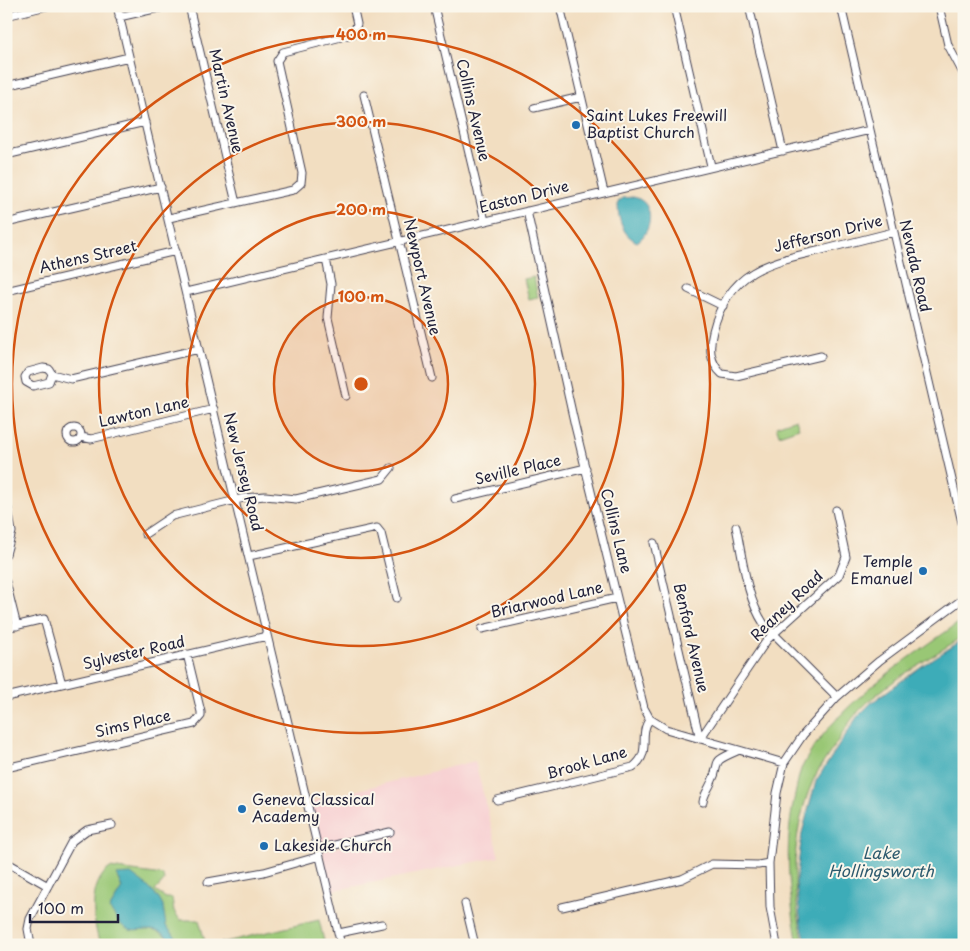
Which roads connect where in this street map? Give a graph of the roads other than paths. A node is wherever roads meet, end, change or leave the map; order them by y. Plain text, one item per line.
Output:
1 (46, 6) edge
2 (116, 6) edge
3 (168, 6) edge
4 (189, 6) edge
5 (353, 6) edge
6 (434, 6) edge
7 (560, 6) edge
8 (674, 6) edge
9 (749, 6) edge
10 (841, 6) edge
11 (939, 6) edge
12 (6, 16) edge
13 (119, 18) junction
14 (129, 57) junction
15 (964, 75) edge
16 (6, 86) edge
17 (364, 95) dead end
18 (581, 97) junction
19 (534, 108) dead end
20 (145, 122) junction
21 (870, 130) junction
22 (783, 151) junction
23 (6, 155) edge
24 (711, 166) junction
25 (161, 187) junction
26 (604, 192) junction
27 (236, 203) junction
28 (527, 210) junction
29 (169, 218) junction
30 (485, 221) junction
31 (6, 223) edge
32 (893, 232) junction
33 (399, 241) junction
34 (176, 251) junction
35 (326, 259) junction
36 (688, 289) dead end
37 (6, 291) edge
38 (186, 292) junction
39 (722, 306) junction
40 (199, 349) junction
41 (820, 356) dead end
42 (52, 374) dead end
43 (432, 378) dead end
44 (346, 396) dead end
45 (214, 409) junction
46 (81, 437) dead end
47 (391, 468) dead end
48 (586, 468) junction
49 (6, 498) edge
50 (455, 499) dead end
51 (236, 500) junction
52 (836, 510) dead end
53 (736, 527) dead end
54 (964, 531) edge
55 (145, 534) dead end
56 (654, 543) dead end
57 (6, 554) edge
58 (249, 556) junction
59 (6, 582) edge
60 (397, 598) dead end
61 (617, 598) junction
62 (964, 598) edge
63 (17, 626) junction
64 (6, 628) edge
65 (482, 629) dead end
66 (774, 633) junction
67 (268, 636) junction
68 (187, 654) junction
69 (62, 684) junction
70 (6, 697) edge
71 (837, 697) junction
72 (650, 719) junction
73 (700, 739) junction
74 (737, 751) junction
75 (784, 763) junction
76 (6, 768) edge
77 (497, 800) dead end
78 (703, 802) dead end
79 (112, 825) dead end
80 (390, 832) dead end
81 (319, 853) junction
82 (6, 862) edge
83 (769, 863) junction
84 (208, 882) dead end
85 (48, 886) junction
86 (465, 904) dead end
87 (562, 907) dead end
88 (382, 924) dead end
89 (338, 933) junction
90 (31, 945) edge
91 (341, 945) edge
92 (474, 945) edge
93 (777, 945) edge

1 - 12 street
2 - 13 street, New Jersey Road
3 - 13 street
4 - 27 street, Martin Avenue
5 - 27 street
6 - 30 street, Collins Avenue
7 - 18 street
8 - 24 street
9 - 22 street
10 - 21 street, Nevada Road
11 - 15 street
13 - 14 street, New Jersey Road
14 - 16 street
14 - 20 street, New Jersey Road
17 - 33 street, Newport Avenue
18 - 19 street
18 - 26 street
20 - 23 street
20 - 25 street, New Jersey Road
21 - 22 street, Easton Drive
21 - 32 street, Nevada Road
22 - 24 street, Easton Drive
24 - 26 street, Easton Drive
25 - 29 street, New Jersey Road
25 - 31 street
26 - 28 street, Easton Drive
27 - 29 street
28 - 30 street, Easton Drive
28 - 48 street, Collins Lane
29 - 34 street, New Jersey Road
30 - 33 street, Easton Drive
32 - 39 street, Jefferson Drive
32 - 54 street, Nevada Road
33 - 35 street, Easton Drive
33 - 43 street, Newport Avenue
34 - 37 street, Athens Street
34 - 38 street, New Jersey Road
35 - 38 street, Easton Drive
35 - 44 street
36 - 39 street
38 - 40 street, New Jersey Road
39 - 41 street, Jefferson Drive
40 - 42 street
40 - 45 street, New Jersey Road
45 - 46 street, Lawton Lane
45 - 51 street, New Jersey Road
47 - 51 street
48 - 50 street, Seville Place
48 - 61 street, Collins Lane
49 - 57 street
51 - 55 street
51 - 58 street, New Jersey Road
52 - 66 street, Reaney Road
53 - 66 street
56 - 73 street, Benford Avenue
58 - 60 street
58 - 67 street, New Jersey Road
59 - 63 street
61 - 65 street, Briarwood Lane
61 - 72 street, Collins Lane
62 - 71 street
63 - 64 street
63 - 69 street
66 - 71 street
66 - 73 street, Reaney Road
67 - 68 street, Sylvester Road
67 - 81 street, New Jersey Road
68 - 69 street, Sylvester Road
68 - 76 street, Sims Place
69 - 70 street, Sylvester Road
71 - 75 street
72 - 73 street
72 - 77 street, Brook Lane
73 - 74 street
74 - 75 street
74 - 78 street
75 - 83 street
79 - 85 street
80 - 81 street
81 - 84 street
81 - 89 street, New Jersey Road
82 - 85 street
83 - 87 street
83 - 93 street
85 - 90 street
86 - 92 street
88 - 89 street
89 - 91 street, New Jersey Road

